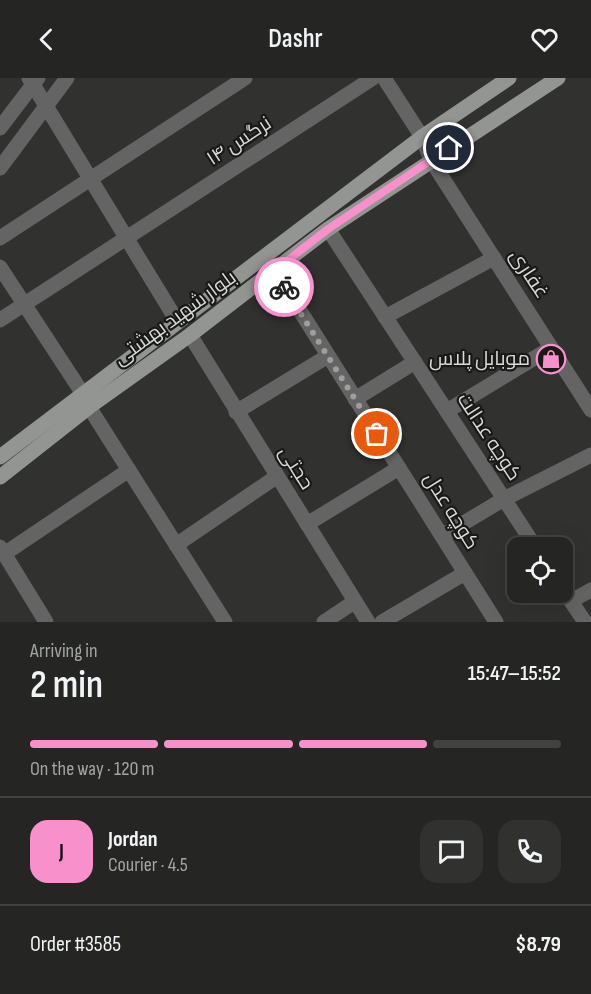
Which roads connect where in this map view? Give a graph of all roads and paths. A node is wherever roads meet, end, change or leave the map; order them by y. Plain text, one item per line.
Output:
1 (67, 78) edge
2 (245, 78) edge
3 (373, 78) edge
4 (384, 78) edge
5 (509, 78) edge
6 (558, 78) edge
7 (33, 80) edge
8 (47, 107) junction
9 (0, 128) edge
10 (422, 137) junction
11 (431, 160) junction
12 (0, 168) edge
13 (90, 178) junction
14 (328, 229) junction
15 (0, 238) edge
16 (127, 239) junction
17 (494, 258) junction
18 (0, 267) edge
19 (274, 271) junction
20 (25, 305) junction
21 (385, 317) junction
22 (0, 320) edge
23 (177, 321) junction
24 (190, 335) junction
25 (551, 348) junction
26 (328, 356) junction
27 (415, 362) junction
28 (355, 399) junction
29 (86, 401) junction
30 (591, 410) edge
31 (447, 411) junction
32 (236, 412) junction
33 (591, 455) edge
34 (0, 457) edge
35 (399, 468) junction
36 (129, 470) junction
37 (0, 477) edge
38 (276, 477) junction
39 (504, 499) junction
40 (307, 524) junction
41 (442, 536) junction
42 (529, 537) edge
43 (176, 545) junction
44 (2, 551) edge
45 (465, 573) junction
46 (591, 590) edge
47 (573, 593) edge
48 (354, 602) junction
49 (573, 603) edge
50 (46, 622) edge
51 (225, 622) edge
52 (324, 622) edge
53 (368, 622) edge
54 (382, 622) edge
55 (496, 622) edge
56 (585, 622) edge

1 - 8 street
2 - 13 street
3 - 16 street, نرگس ۱۴
4 - 10 street
5 - 10 main road, بلوار شهید بهشتی
6 - 11 main road, بلوار شهید بهشتی
7 - 8 street
7 - 9 street
8 - 12 street
8 - 13 street
10 - 11 street, غفاری
10 - 23 main road, بلوار شهید بهشتی
11 - 14 main road, بلوار شهید بهشتی
11 - 17 street, غفاری
13 - 15 street
13 - 16 street
14 - 19 main road, بلوار شهید بهشتی
14 - 21 street, کوچه عدالت
16 - 20 street, نرگس ۱۴
16 - 23 street
17 - 21 street
17 - 25 street, غفاری
18 - 20 street
19 - 24 main road, بلوار شهید بهشتی
19 - 26 street, کوچه عدل
20 - 22 street, نرگس ۱۴
20 - 29 street
21 - 27 street, کوچه عدالت
23 - 29 main road, بلوار شهید بهشتی
24 - 29 main road, بلوار شهید بهشتی
24 - 32 street, حجتی
25 - 30 street, غفاری
25 - 31 street
26 - 28 street, کوچه عدل
26 - 32 street
27 - 28 street
27 - 31 street, کوچه عدالت
28 - 35 street, کوچه عدل
29 - 34 main road, بلوار شهید بهشتی
29 - 36 street
29 - 37 main road, بلوار شهید بهشتی
31 - 39 street, کوچه عدالت
32 - 38 street, حجتی
33 - 39 street
35 - 40 street
35 - 41 street, کوچه عدل
36 - 43 street
36 - 44 street
38 - 40 street, حجتی
38 - 43 street
39 - 41 street
39 - 42 street, کوچه عدالت
40 - 48 street, حجتی
41 - 45 street, کوچه عدل
43 - 51 street
44 - 50 street
45 - 54 street
45 - 55 street, کوچه عدل
46 - 47 street
48 - 52 street
48 - 53 street, حجتی
49 - 56 street

